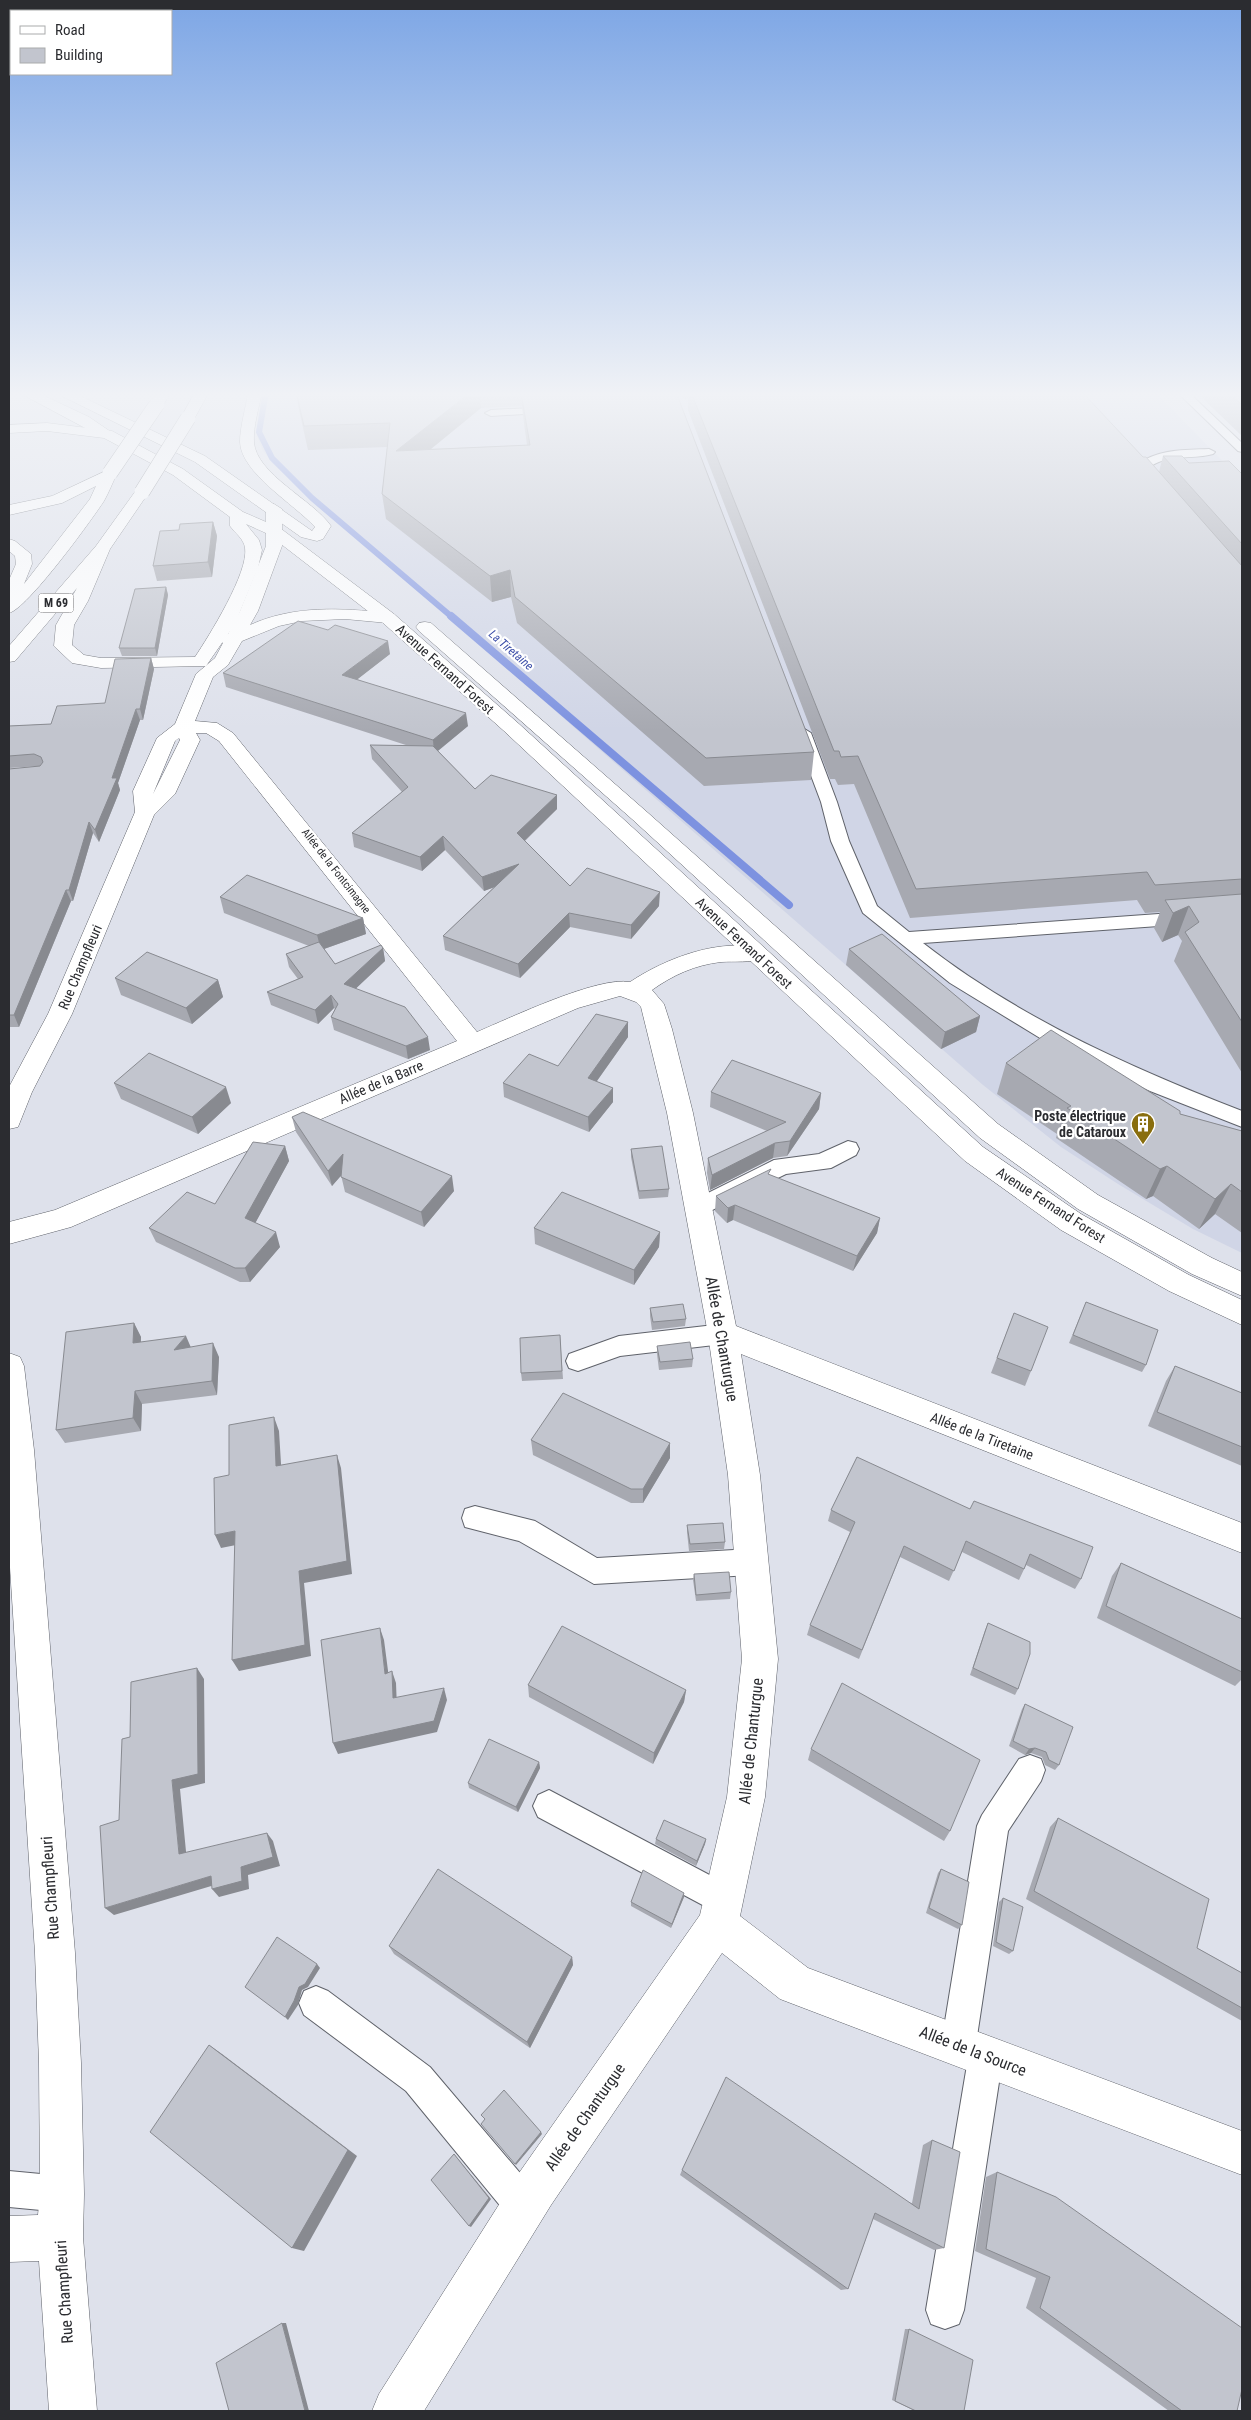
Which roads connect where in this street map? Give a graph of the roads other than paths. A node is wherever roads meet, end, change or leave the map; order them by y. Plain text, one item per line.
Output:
1 (33, 505) edge
2 (93, 505) edge
3 (133, 505) edge
4 (223, 505) edge
5 (268, 505) edge
6 (302, 505) edge
7 (274, 509) junction
8 (9, 510) edge
9 (238, 516) junction
10 (274, 531) junction
11 (315, 539) junction
12 (9, 544) edge
13 (102, 549) junction
14 (330, 551) dead end
15 (367, 581) dead end
16 (9, 598) edge
17 (9, 608) edge
18 (388, 618) junction
19 (234, 638) junction
20 (213, 641) junction
21 (9, 657) edge
22 (202, 668) junction
23 (797, 719) edge
24 (183, 727) junction
25 (1242, 914) edge
26 (905, 938) junction
27 (756, 954) junction
28 (634, 991) junction
29 (472, 1043) junction
30 (10, 1114) edge
31 (1242, 1119) edge
32 (848, 1149) dead end
33 (698, 1208) junction
34 (9, 1233) edge
35 (1242, 1285) edge
36 (1242, 1313) edge
37 (723, 1334) junction
38 (578, 1361) dead end
39 (9, 1366) edge
40 (474, 1518) dead end
41 (1242, 1538) edge
42 (751, 1562) junction
43 (1030, 1770) dead end
44 (549, 1806) dead end
45 (720, 1912) junction
46 (316, 2003) dead end
47 (972, 2051) junction
48 (1241, 2145) edge
49 (9, 2189) edge
50 (524, 2206) junction
51 (61, 2216) junction
52 (9, 2239) edge
53 (945, 2310) dead end
54 (73, 2411) edge
55 (396, 2411) edge

1 - 8 main road
2 - 17 main road, M 69
3 - 13 main road, M 69, bridge
4 - 9 main road
5 - 7 main road
6 - 11 main road
7 - 10 main road, Rue Champfleuri
7 - 11 main road
9 - 10 main road, Avenue Fernand Forest
9 - 20 main road
10 - 18 main road, Avenue Fernand Forest
10 - 19 main road, Rue Champfleuri
11 - 14 main road
12 - 16 main road
13 - 21 main road, M 69
13 - 22 main road
15 - 35 main road, Avenue Fernand Forest
18 - 19 main road
18 - 27 main road, Avenue Fernand Forest
19 - 20 main road
19 - 22 main road, Rue Champfleuri
20 - 22 main road
22 - 24 main road, Rue Champfleuri
23 - 26 lane
24 - 29 main road, Allée de la Fontcimagne
24 - 30 main road, Rue Champfleuri
25 - 26 lane
26 - 31 lane
27 - 28 main road
27 - 36 main road, Avenue Fernand Forest
28 - 29 main road, Allée de la Barre
28 - 33 main road, Allée de Chanturgue
29 - 34 main road, Allée de la Barre
32 - 33 lane
33 - 37 main road, Allée de Chanturgue
37 - 38 lane
37 - 41 main road, Allée de la Tiretaine
37 - 42 main road, Allée de Chanturgue
39 - 51 main road, Rue Champfleuri
40 - 42 lane
42 - 45 main road, Allée de Chanturgue
43 - 47 lane
44 - 45 lane
45 - 47 main road, Allée de la Source
45 - 50 main road, Allée de Chanturgue
46 - 50 lane
47 - 48 main road, Allée de la Source
47 - 53 lane
49 - 51 lane
50 - 55 main road, Allée de Chanturgue
51 - 52 main road
51 - 54 main road, Rue Champfleuri

